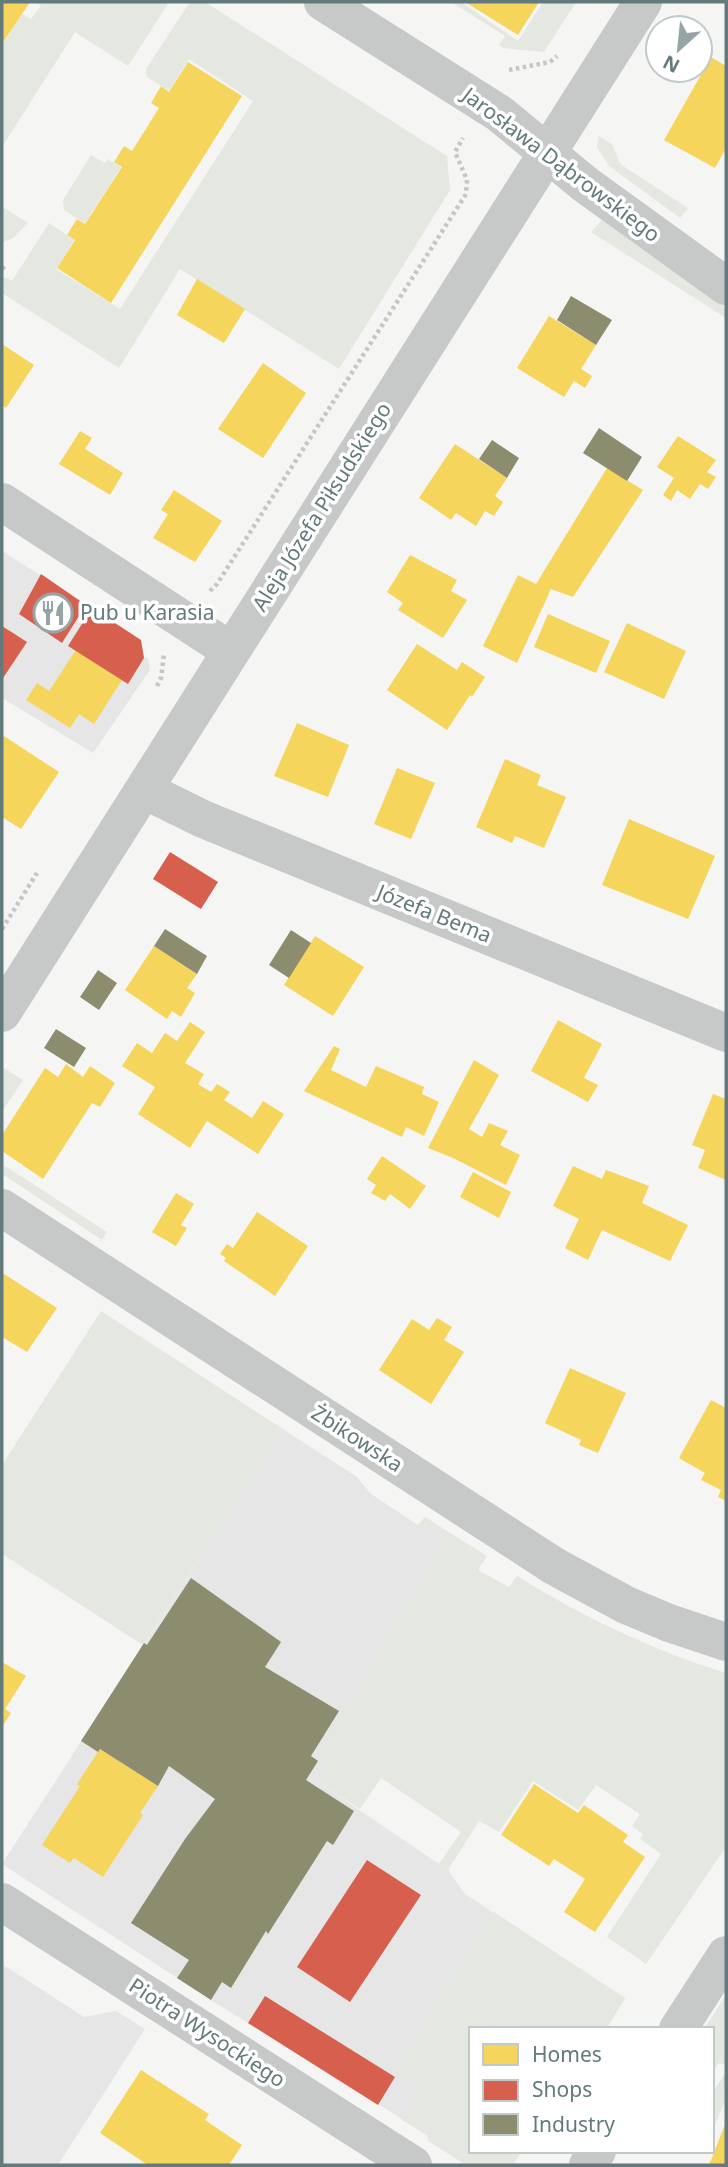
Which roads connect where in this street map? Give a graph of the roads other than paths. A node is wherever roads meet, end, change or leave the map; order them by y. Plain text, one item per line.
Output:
1 (324, 2) edge
2 (643, 2) edge
3 (546, 152) junction
4 (726, 286) edge
5 (2, 502) edge
6 (231, 651) junction
7 (144, 790) junction
8 (2, 1013) edge
9 (726, 1033) edge
10 (2, 1208) edge
11 (726, 1642) edge
12 (2, 1902) edge
13 (726, 1955) edge
14 (679, 2027) edge
15 (412, 2165) edge

1 - 3 street, Jarosława Dąbrowskiego
2 - 3 street, Aleja Józefa Piłsudskiego
3 - 4 street, Jarosława Dąbrowskiego
3 - 6 street, Aleja Józefa Piłsudskiego
5 - 6 street
6 - 7 street, Aleja Józefa Piłsudskiego
7 - 8 street, Aleja Józefa Piłsudskiego
7 - 9 street, Józefa Bema
10 - 11 street, Żbikowska
12 - 15 street, Piotra Wysockiego
13 - 14 street

